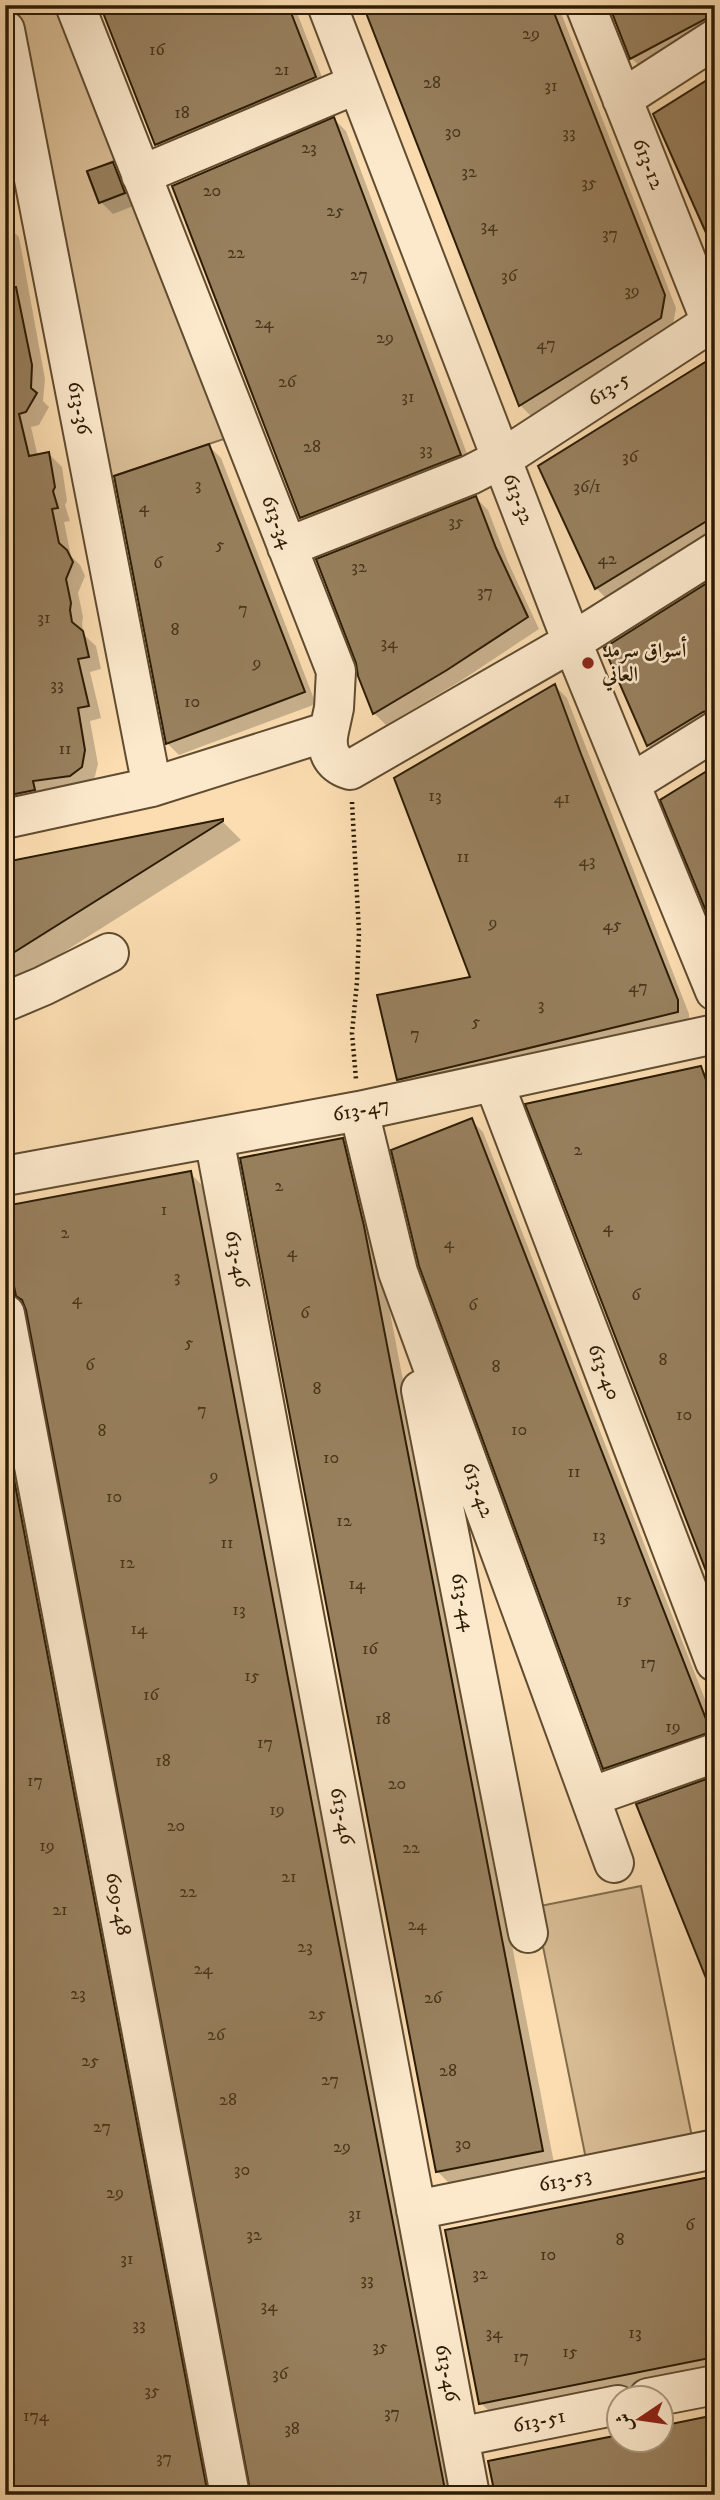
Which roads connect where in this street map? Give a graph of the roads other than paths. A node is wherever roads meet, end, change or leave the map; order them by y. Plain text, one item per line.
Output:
1 (75, 5) edge
2 (327, 5) edge
3 (585, 5) edge
4 (5, 30) edge
5 (715, 39) edge
6 (358, 84) junction
7 (622, 99) junction
8 (141, 175) junction
9 (713, 321) edge
10 (503, 458) junction
11 (287, 547) junction
12 (715, 552) edge
13 (572, 642) junction
14 (329, 731) junction
15 (715, 731) edge
16 (630, 784) junction
17 (152, 786) junction
18 (5, 819) edge
19 (109, 953) dead end
20 (715, 991) edge
21 (5, 1002) edge
22 (715, 1034) edge
23 (494, 1083) junction
24 (359, 1111) junction
25 (214, 1138) junction
26 (5, 1176) edge
27 (398, 1272) junction
28 (5, 1314) edge
29 (715, 1662) edge
30 (715, 1753) edge
31 (590, 1797) junction
32 (614, 1863) dead end
33 (528, 1933) dead end
34 (715, 2149) edge
35 (416, 2210) junction
36 (715, 2385) edge
37 (674, 2394) edge
38 (604, 2408) edge
39 (459, 2437) junction
40 (230, 2495) edge
41 (470, 2495) edge

1 - 8 street, 613-34
2 - 6 street, 613-32
3 - 7 street, 613-12
4 - 17 street, 613-36
5 - 7 street
6 - 8 street
6 - 10 street, 613-32
7 - 9 street, 613-12
8 - 11 street, 613-34
9 - 10 street, 613-5
10 - 11 street, 613-5
10 - 13 street, 613-32
11 - 14 street, 613-34
12 - 13 street
13 - 14 street
13 - 16 street, 613-32
14 - 17 street
15 - 16 street
16 - 20 street, 613-32
17 - 18 street
19 - 21 street
22 - 23 street, 613-47
23 - 24 street, 613-47
23 - 29 street, 613-40
24 - 25 street, 613-47
24 - 27 street, 613-42
25 - 26 street, 613-47
25 - 35 street, 613-46
27 - 31 street, 613-42
27 - 33 street, 613-44
28 - 40 street, 609-48
30 - 31 street
31 - 32 street, 613-42
34 - 35 street, 613-53
35 - 39 street, 613-46
36 - 37 street
38 - 39 street, 613-51
39 - 41 street, 613-46

